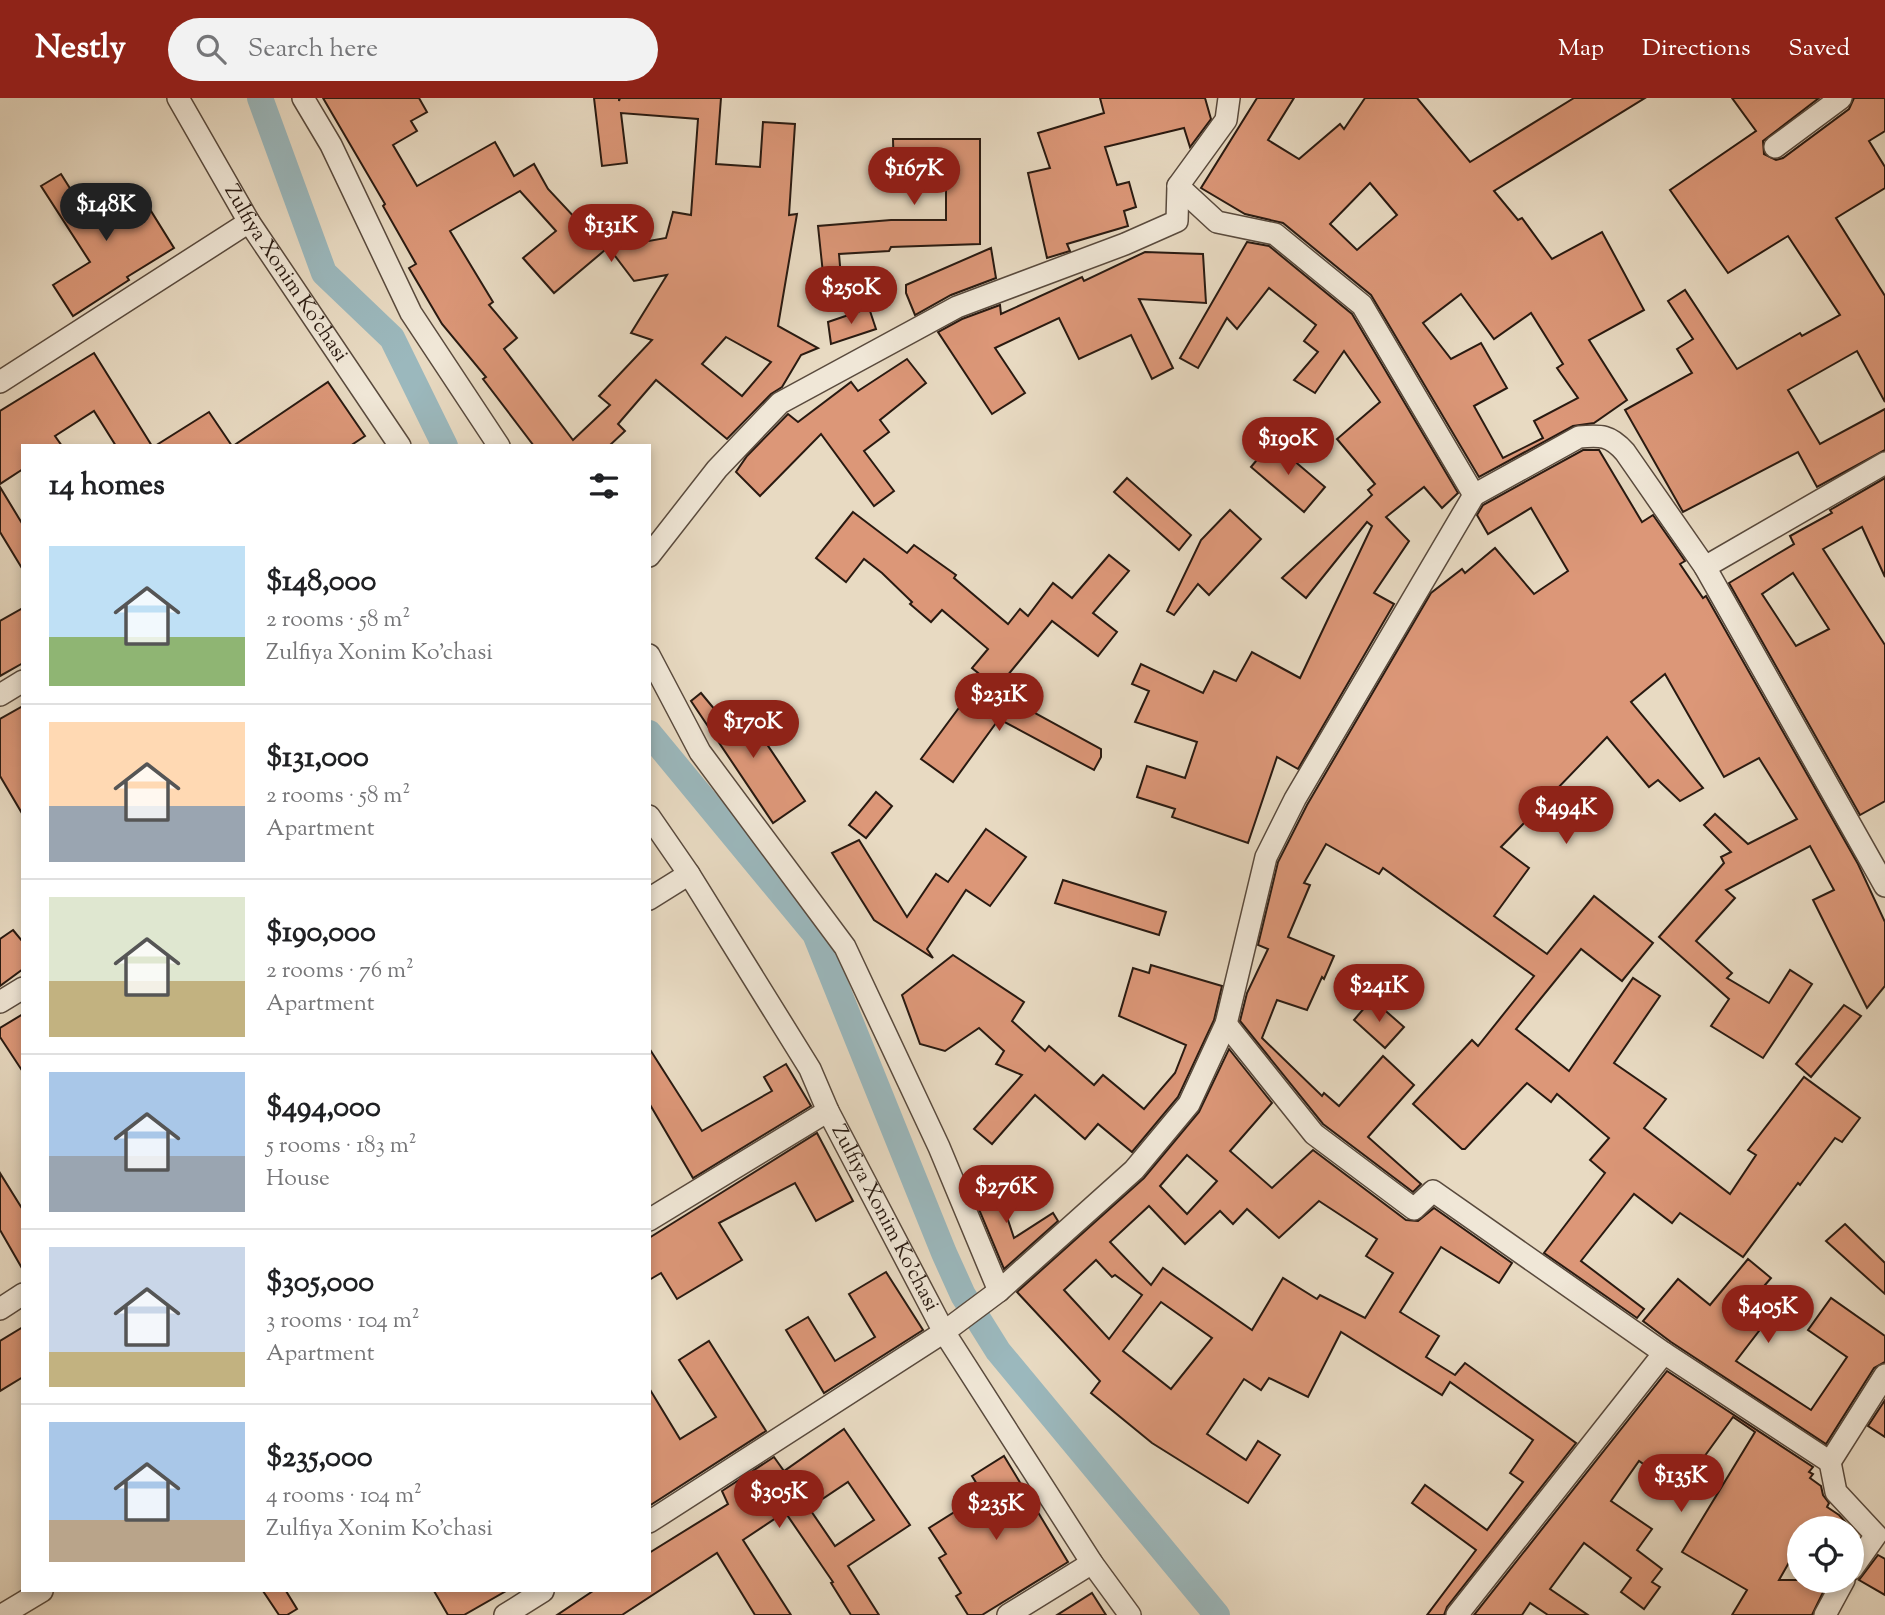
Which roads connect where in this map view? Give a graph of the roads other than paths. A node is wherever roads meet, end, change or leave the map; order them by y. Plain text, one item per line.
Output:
1 (178, 98) edge
2 (303, 98) edge
3 (1230, 98) edge
4 (1841, 98) edge
5 (1775, 147) dead end
6 (1178, 186) junction
7 (249, 222) junction
8 (0, 382) edge
9 (399, 444) edge
10 (498, 444) edge
11 (1885, 463) edge
12 (1474, 495) junction
13 (651, 553) edge
14 (1705, 567) junction
15 (651, 659) edge
16 (21, 682) edge
17 (0, 695) edge
18 (651, 819) edge
19 (1882, 873) edge
20 (689, 874) junction
21 (651, 898) edge
22 (21, 989) edge
23 (0, 1002) edge
24 (1226, 1024) junction
25 (828, 1111) junction
26 (651, 1219) edge
27 (21, 1295) edge
28 (992, 1296) junction
29 (0, 1309) edge
30 (948, 1329) junction
31 (1664, 1353) junction
32 (1885, 1375) edge
33 (1830, 1462) junction
34 (651, 1521) edge
35 (1880, 1538) edge
36 (1864, 1556) edge
37 (1092, 1563) junction
38 (40, 1592) edge
39 (541, 1592) edge
40 (1837, 1593) edge
41 (2, 1615) edge
42 (505, 1615) edge
43 (1008, 1615) edge
44 (1130, 1615) edge
45 (1457, 1615) edge
46 (1825, 1615) edge

1 - 7 street, Zulfiya Xonim Ko'chasi
2 - 10 street
3 - 6 street
4 - 5 street
6 - 12 street
6 - 13 street
7 - 8 street
7 - 9 street, Zulfiya Xonim Ko'chasi
11 - 14 street
12 - 14 street
12 - 24 street
14 - 19 street
15 - 28 street
16 - 17 street
18 - 20 street, Zulfiya Xonim Ko'chasi
20 - 21 street
20 - 25 street, Zulfiya Xonim Ko'chasi
22 - 23 street
24 - 28 street
24 - 31 street
25 - 26 street
25 - 30 street, Zulfiya Xonim Ko'chasi
27 - 29 street
28 - 30 street
30 - 34 street
30 - 37 street, Zulfiya Xonim Ko'chasi
31 - 33 street
31 - 45 street
32 - 33 street
33 - 35 street
35 - 36 street
37 - 43 street
37 - 44 street, Zulfiya Xonim Ko'chasi
38 - 41 street
39 - 42 street
40 - 46 street

